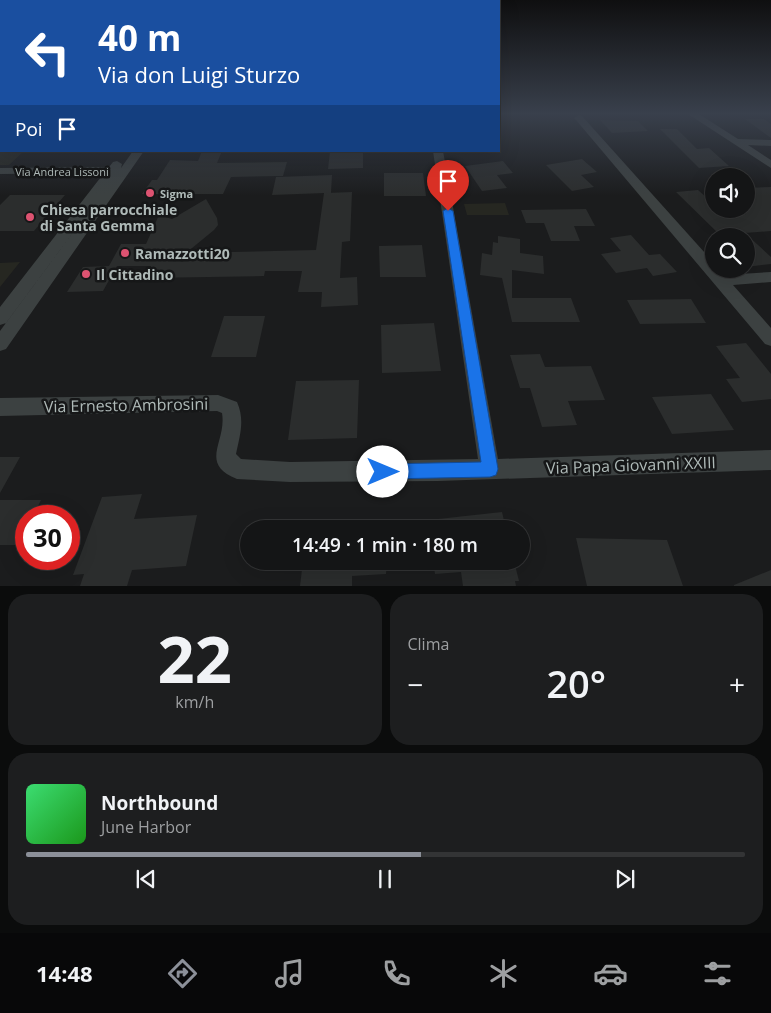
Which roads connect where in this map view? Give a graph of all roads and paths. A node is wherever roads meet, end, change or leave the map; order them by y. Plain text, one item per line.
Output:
1 (599, 141) edge
2 (736, 142) joint
3 (771, 143) edge
4 (126, 152) edge
5 (138, 152) edge
6 (438, 152) edge
7 (771, 165) edge
8 (0, 171) edge
9 (115, 174) junction
10 (0, 178) edge
11 (771, 277) edge
12 (721, 280) junction
13 (20, 316) junction
14 (0, 317) edge
15 (771, 339) edge
16 (0, 344) edge
17 (0, 408) edge
18 (771, 460) edge
19 (490, 469) junction

1 - 12 street
2 - 3 street
2 - 7 street
4 - 9 street
5 - 9 street
6 - 19 street
8 - 9 street, Via Andrea Lissoni
9 - 10 street, Via Andrea Lissoni
9 - 13 street
9 - 14 street
11 - 12 street
12 - 15 street
13 - 14 street
13 - 16 street
17 - 19 street, Via Ernesto Ambrosini
18 - 19 street, Via Papa Giovanni XXIII

